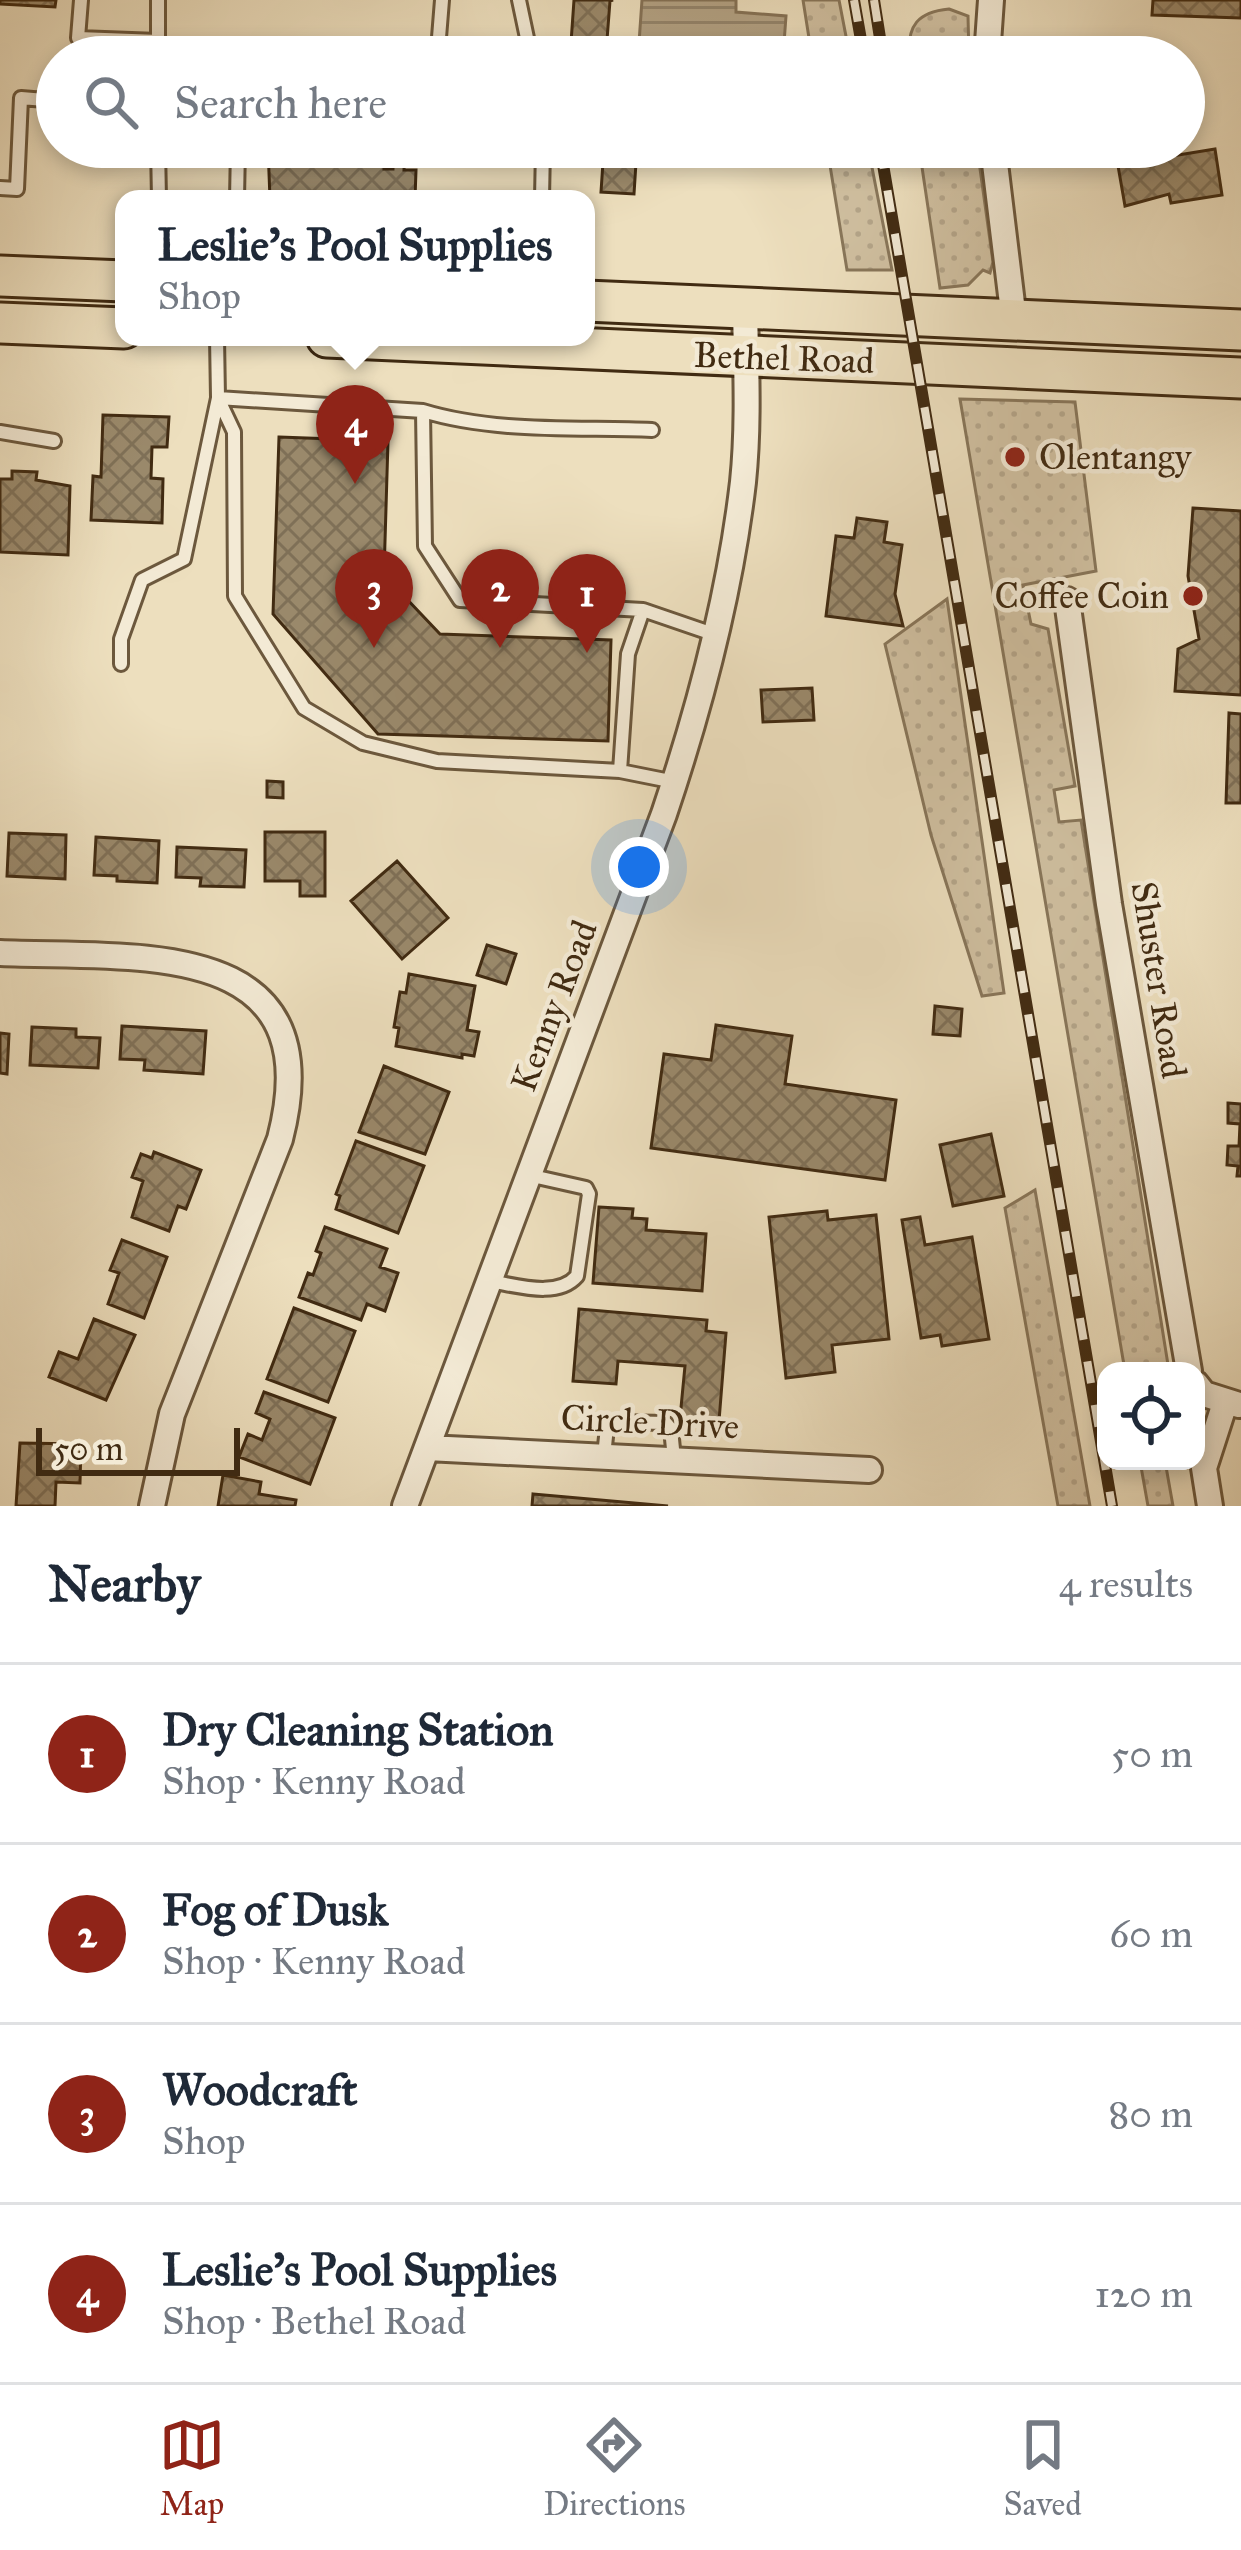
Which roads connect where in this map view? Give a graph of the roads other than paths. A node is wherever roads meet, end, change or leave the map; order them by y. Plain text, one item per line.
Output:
1 (81, 0) edge
2 (158, 0) edge
3 (442, 0) edge
4 (519, 0) edge
5 (991, 0) edge
6 (78, 36) edge
7 (158, 36) edge
8 (439, 36) edge
9 (527, 36) edge
10 (988, 36) edge
11 (36, 99) edge
12 (996, 168) edge
13 (0, 188) edge
14 (0, 276) edge
15 (115, 281) edge
16 (595, 301) edge
17 (745, 307) junction
18 (1014, 320) junction
19 (0, 322) edge
20 (115, 328) edge
21 (1234, 330) edge
22 (218, 346) edge
23 (525, 346) edge
24 (746, 356) junction
25 (1016, 369) junction
26 (1241, 379) edge
27 (218, 398) junction
28 (424, 411) junction
29 (652, 430) dead end
30 (0, 432) edge
31 (54, 441) dead end
32 (1067, 600) dead end
33 (644, 610) junction
34 (713, 634) junction
35 (121, 664) dead end
36 (620, 771) junction
37 (675, 782) junction
38 (0, 953) edge
39 (528, 1175) junction
40 (488, 1281) junction
41 (1187, 1362) edge
42 (1233, 1404) edge
43 (427, 1448) junction
44 (604, 1456) junction
45 (674, 1460) junction
46 (868, 1470) dead end
47 (152, 1506) edge
48 (405, 1506) edge
49 (1210, 1506) edge

1 - 6 lane
2 - 7 lane
3 - 8 lane
4 - 9 lane
5 - 10 street
11 - 13 lane
12 - 18 street
14 - 15 main road
16 - 17 main road, Bethel Road
17 - 18 main road, Bethel Road
17 - 24 street, Kenny Road
18 - 21 main road, Bethel Road
19 - 20 main road
21 - 25 main road
22 - 27 lane
23 - 24 main road, Bethel Road
24 - 25 main road, Bethel Road
24 - 34 street, Kenny Road
25 - 26 main road, Bethel Road
27 - 28 lane
27 - 35 lane
27 - 36 lane
28 - 29 lane
28 - 33 lane
30 - 31 lane
32 - 41 street, Shuster Road
33 - 34 lane
33 - 36 lane
34 - 37 street, Kenny Road
36 - 37 lane
37 - 39 street, Kenny Road
38 - 47 street
39 - 40 street, Kenny Road
39 - 40 lane
40 - 43 street, Kenny Road
42 - 49 street
43 - 44 street, Circle Drive
43 - 48 street, Kenny Road
44 - 45 street, Circle Drive
44 - 45 lane
45 - 46 street, Circle Drive

